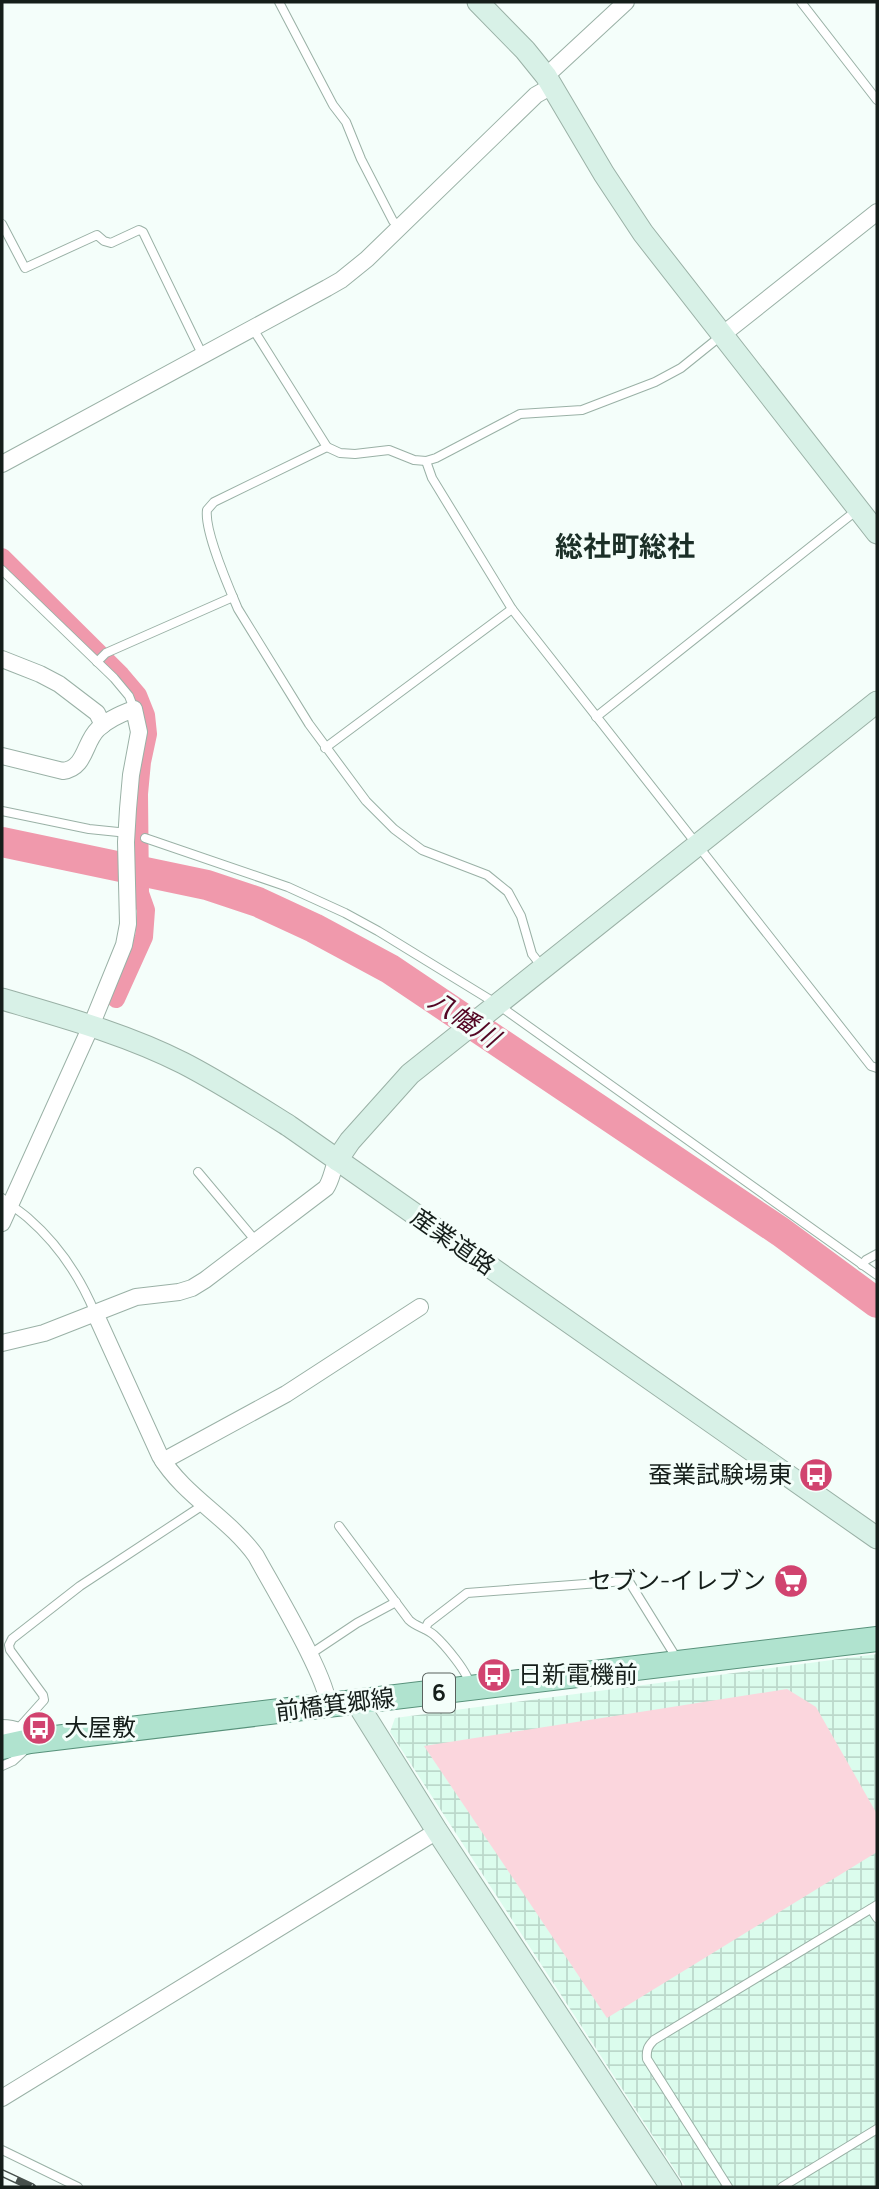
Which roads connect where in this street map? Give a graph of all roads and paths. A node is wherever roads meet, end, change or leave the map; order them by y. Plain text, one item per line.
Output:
1 (279, 2) edge
2 (478, 2) edge
3 (626, 2) edge
4 (801, 2) edge
5 (549, 81) junction
6 (877, 100) edge
7 (877, 212) edge
8 (2, 224) edge
9 (400, 226) junction
10 (253, 329) junction
11 (722, 335) junction
12 (203, 356) junction
13 (327, 447) junction
14 (426, 461) junction
15 (2, 464) edge
16 (858, 509) junction
17 (877, 533) edge
18 (2, 570) edge
19 (233, 597) junction
20 (512, 609) junction
21 (2, 659) edge
22 (97, 662) junction
23 (877, 702) edge
24 (134, 709) junction
25 (596, 717) junction
26 (103, 725) junction
27 (326, 748) junction
28 (2, 756) edge
29 (2, 811) edge
30 (127, 837) junction
31 (145, 838) dead end
32 (697, 844) junction
33 (543, 968) junction
34 (2, 999) edge
35 (494, 1007) junction
36 (91, 1026) junction
37 (877, 1068) edge
38 (337, 1160) junction
39 (198, 1172) dead end
40 (6, 1202) edge
41 (2, 1223) edge
42 (255, 1240) junction
43 (877, 1254) edge
44 (862, 1265) junction
45 (877, 1275) edge
46 (420, 1307) dead end
47 (95, 1312) junction
48 (2, 1343) edge
49 (163, 1461) junction
50 (202, 1503) junction
51 (338, 1526) dead end
52 (877, 1538) edge
53 (396, 1602) junction
54 (425, 1629) junction
55 (877, 1639) edge
56 (309, 1656) junction
57 (675, 1664) junction
58 (471, 1689) junction
59 (357, 1703) junction
60 (328, 1707) junction
61 (13, 1736) edge
62 (2, 1766) edge
63 (437, 1831) junction
64 (874, 1907) edge
65 (877, 1919) edge
66 (2, 2098) edge
67 (877, 2129) edge
68 (2, 2150) edge
69 (78, 2187) edge
70 (671, 2187) edge
71 (728, 2187) edge
72 (782, 2187) edge

1 - 9 lane
2 - 5 street
3 - 5 street
4 - 6 lane
5 - 9 street
5 - 11 street
7 - 11 street
8 - 12 lane
9 - 10 street
10 - 12 street
10 - 13 lane
11 - 14 lane
11 - 16 street
12 - 15 street
13 - 14 lane
13 - 19 lane
14 - 20 lane
16 - 17 street
16 - 25 lane
18 - 22 lane
19 - 22 lane
19 - 27 lane
20 - 25 lane
20 - 27 lane
21 - 26 street
22 - 24 lane
23 - 32 street
24 - 26 street
24 - 30 street
25 - 32 lane
26 - 28 street
27 - 33 lane
29 - 30 lane
30 - 36 street
31 - 35 lane
32 - 33 street
32 - 37 lane
33 - 35 street
34 - 36 street, 産業道路
35 - 38 street
35 - 44 lane
36 - 38 street, 産業道路
36 - 40 street
38 - 42 street
38 - 52 street, 産業道路
39 - 42 lane
40 - 41 street
40 - 47 lane
42 - 47 street
43 - 44 lane
44 - 45 lane
46 - 49 street
47 - 48 street
47 - 49 street
49 - 50 street
50 - 56 street
50 - 61 lane
51 - 53 lane
53 - 54 lane
53 - 56 lane
54 - 57 lane
54 - 58 lane
55 - 57 main road, 前橋箕郷線 / 6
56 - 60 street
57 - 58 main road, 前橋箕郷線 / 6
58 - 59 main road, 前橋箕郷線 / 6
59 - 60 main road, 前橋箕郷線 / 6
59 - 63 street
60 - 61 main road, 前橋箕郷線 / 6
61 - 62 lane
63 - 66 street
63 - 70 street
64 - 65 lane
64 - 71 lane
67 - 72 lane
68 - 69 lane

